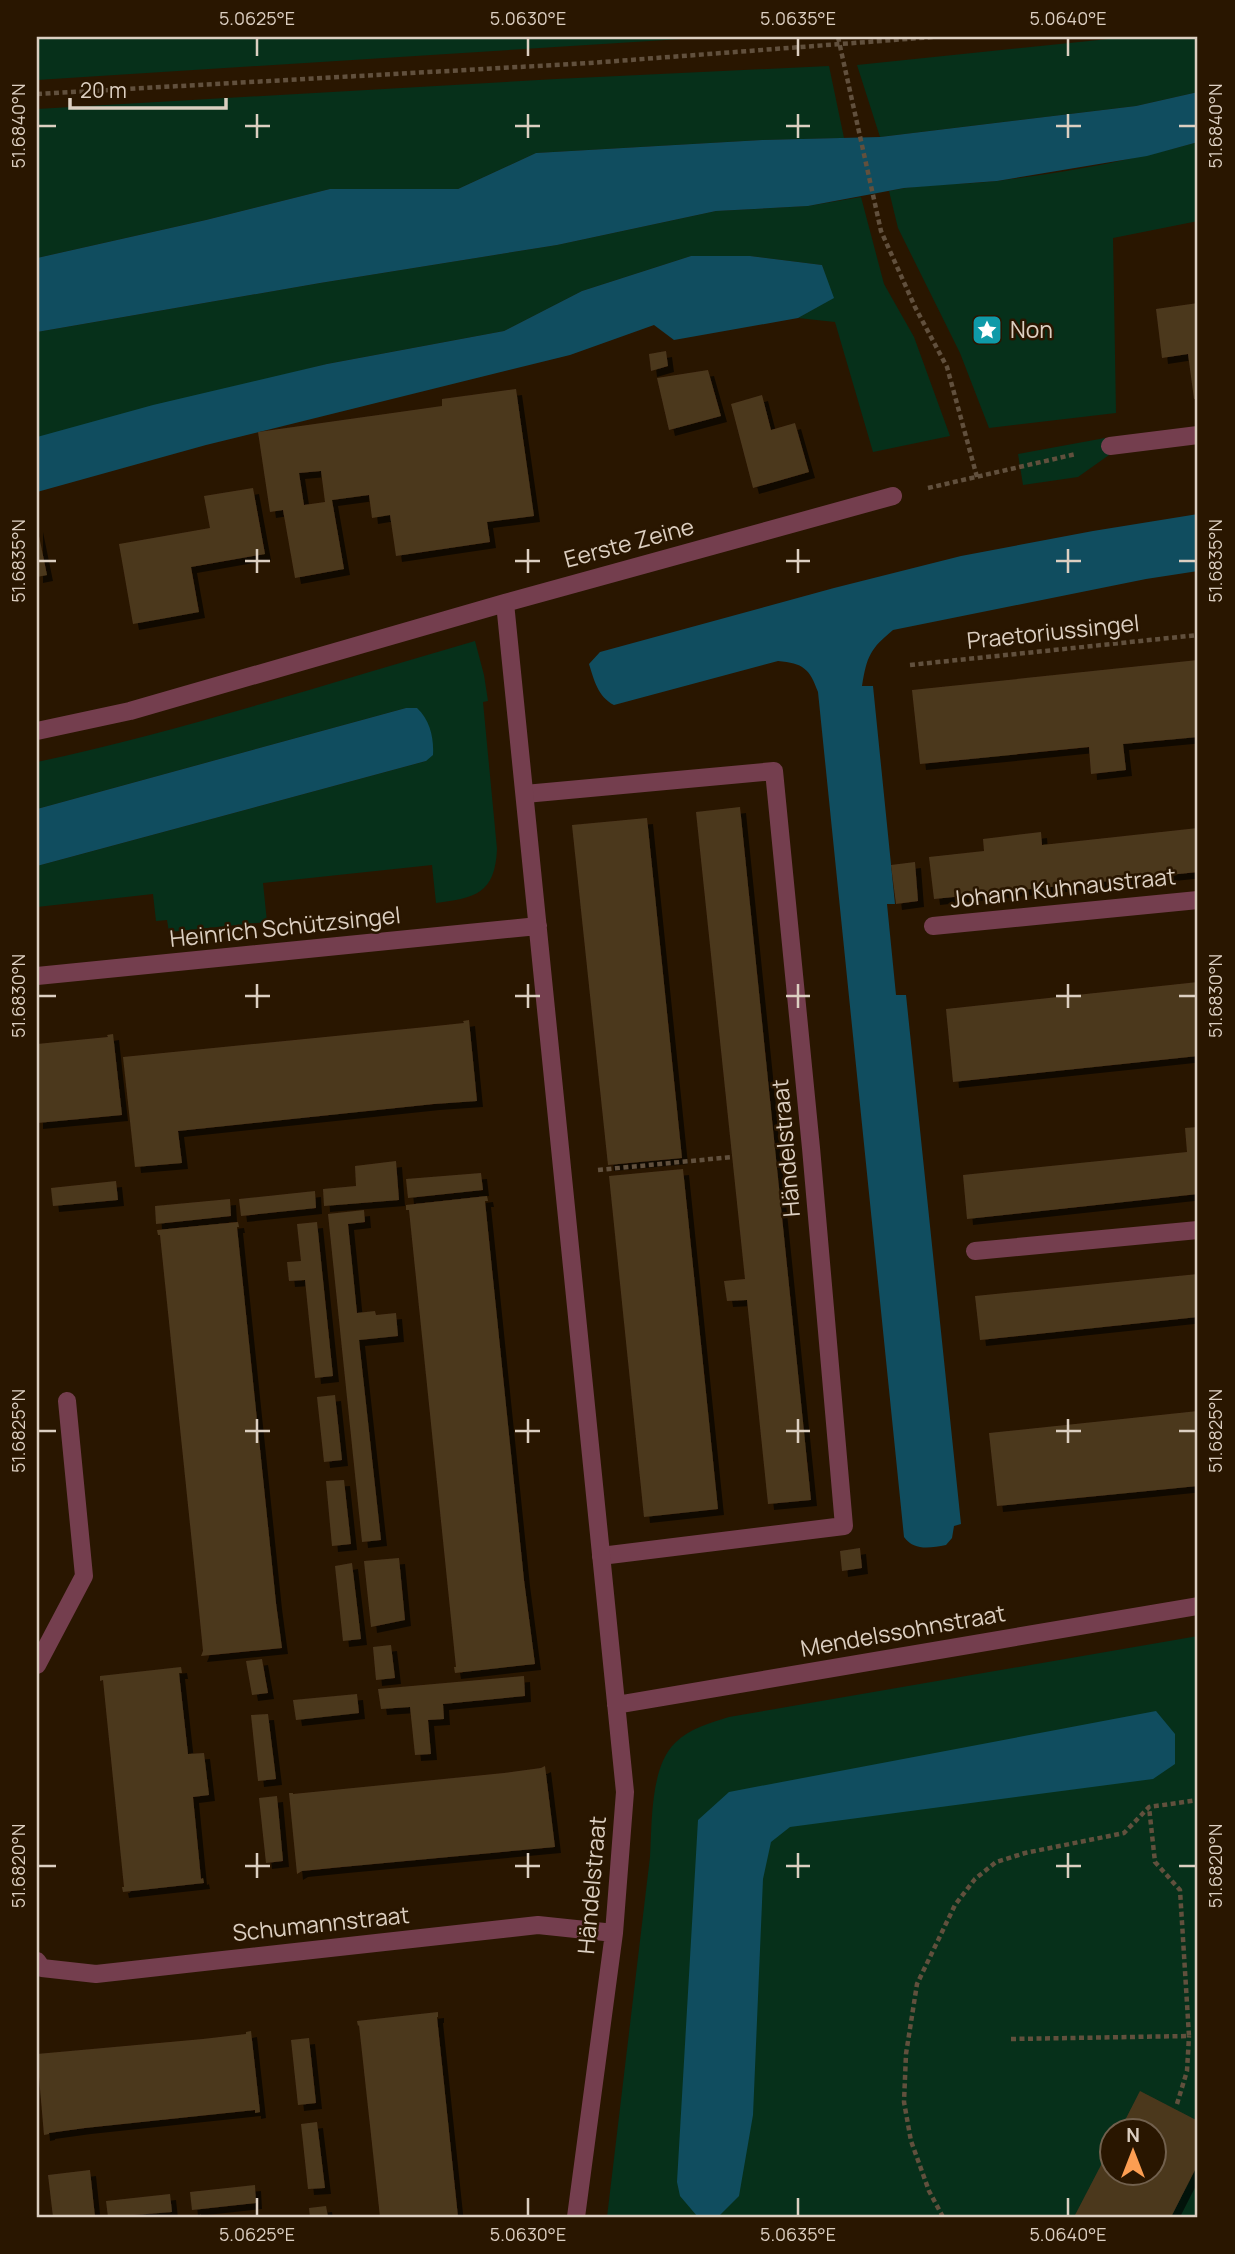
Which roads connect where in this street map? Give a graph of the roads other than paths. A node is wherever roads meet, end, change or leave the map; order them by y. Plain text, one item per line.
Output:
1 (1198, 435) edge
2 (1110, 446) road end
3 (892, 496) road end
4 (505, 603) junction
5 (37, 732) edge
6 (525, 794) junction
7 (1198, 900) edge
8 (538, 926) junction
9 (933, 926) dead end
10 (37, 976) edge
11 (1198, 1230) edge
12 (975, 1251) dead end
13 (68, 1401) dead end
14 (601, 1556) junction
15 (1198, 1606) edge
16 (37, 1665) edge
17 (616, 1705) junction
18 (614, 1933) junction
19 (38, 1967) edge
20 (576, 2217) edge

1 - 2 street
3 - 4 street, Eerste Zeine
4 - 5 street, Eerste Zeine
4 - 6 street, Händelstraat
6 - 8 street, Händelstraat
6 - 14 street, Händelstraat
7 - 9 street, Johann Kuhnaustraat
8 - 10 street, Heinrich Schützsingel
8 - 14 street, Händelstraat
11 - 12 street
13 - 16 street
14 - 17 street, Händelstraat
15 - 17 street, Mendelssohnstraat
17 - 18 street, Händelstraat
18 - 19 street, Schumannstraat
18 - 20 street, Händelstraat

